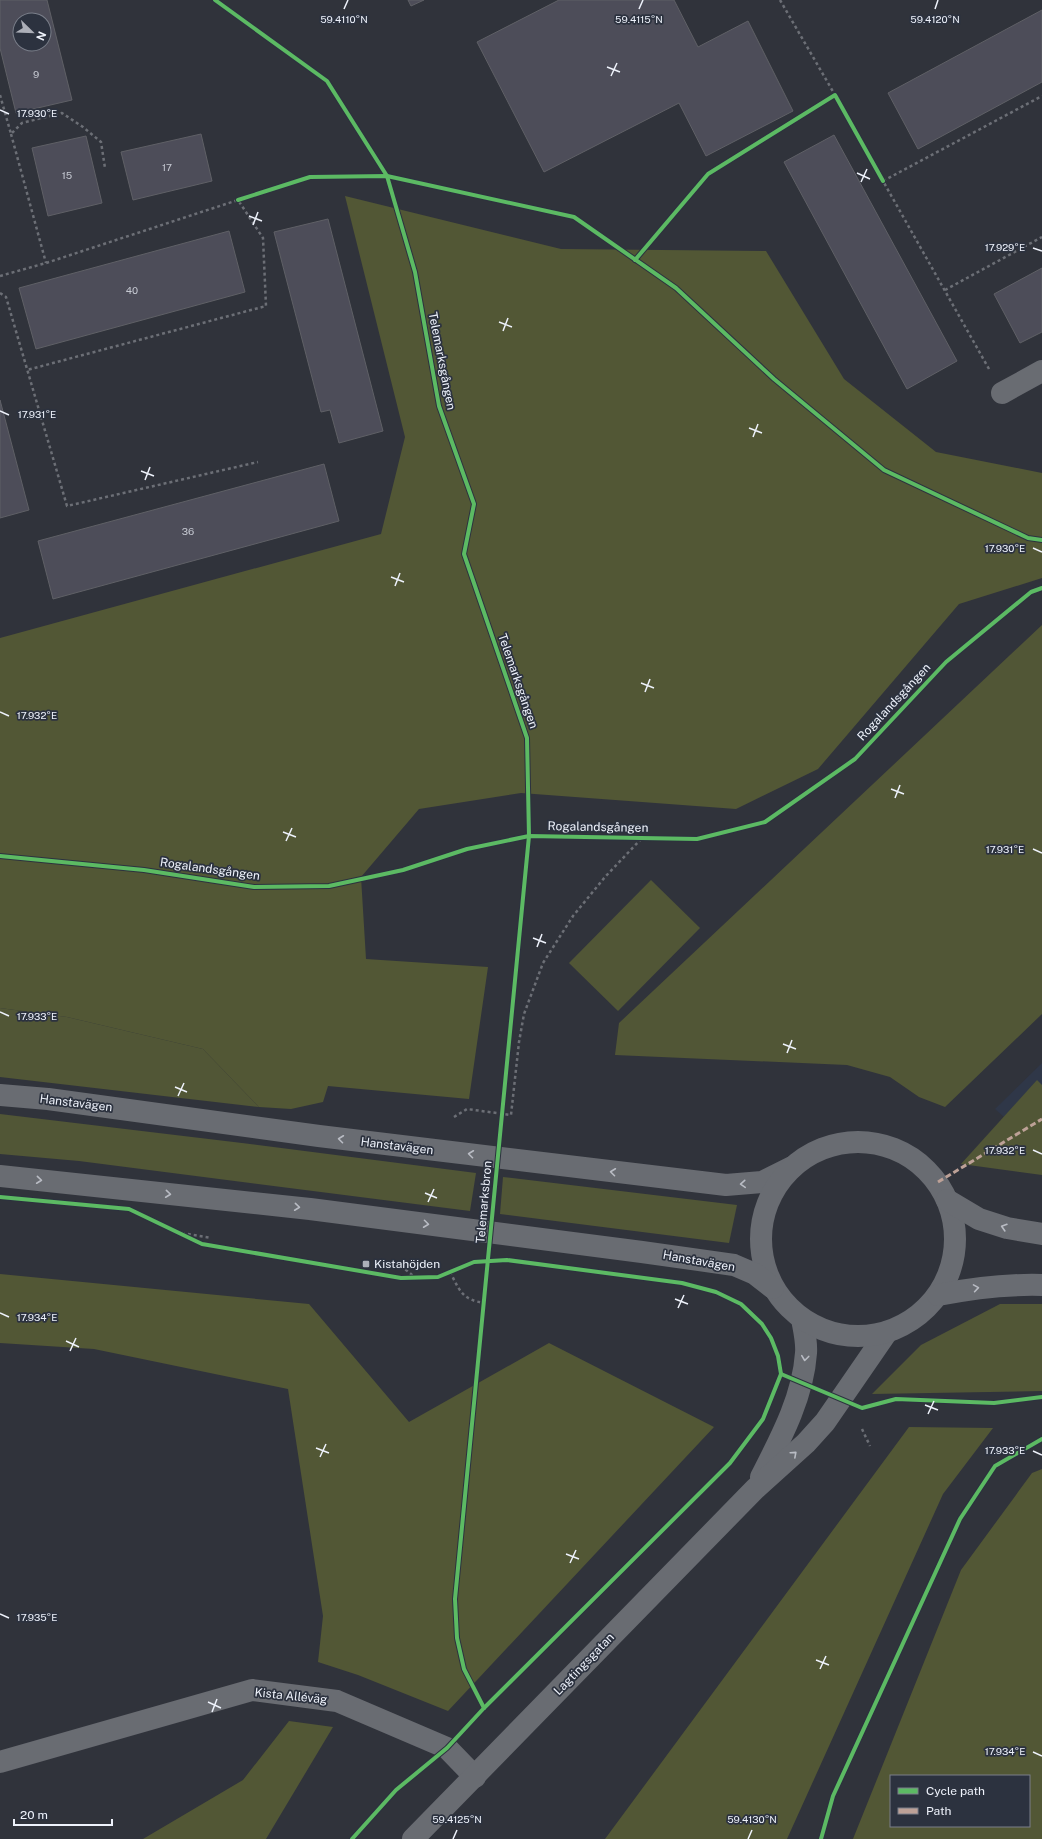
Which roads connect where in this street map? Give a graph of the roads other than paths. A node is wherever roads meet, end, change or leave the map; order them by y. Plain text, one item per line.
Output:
1 (1042, 371) edge
2 (1002, 393) road end
3 (0, 1095) edge
4 (792, 1167) junction
5 (0, 1176) edge
6 (948, 1200) junction
7 (1042, 1234) edge
8 (1042, 1285) edge
9 (773, 1288) junction
10 (938, 1295) junction
11 (802, 1319) junction
12 (887, 1332) junction
13 (755, 1489) junction
14 (0, 1762) edge
15 (474, 1777) junction
16 (413, 1839) edge

1 - 2 main road
4 -> 3 main road, Hanstavägen
4 - 6 main road
4 - 9 main road
5 -> 9 main road, Hanstavägen
7 -> 6 main road
6 - 10 main road
10 -> 8 main road
9 - 11 main road
10 - 12 main road
11 - 12 main road
11 -> 13 main road, Lagtingsgatan
13 -> 12 main road, Lagtingsgatan
13 - 15 main road, Lagtingsgatan
14 - 15 main road, Kista Alléväg
15 - 16 main road, Lagtingsgatan

